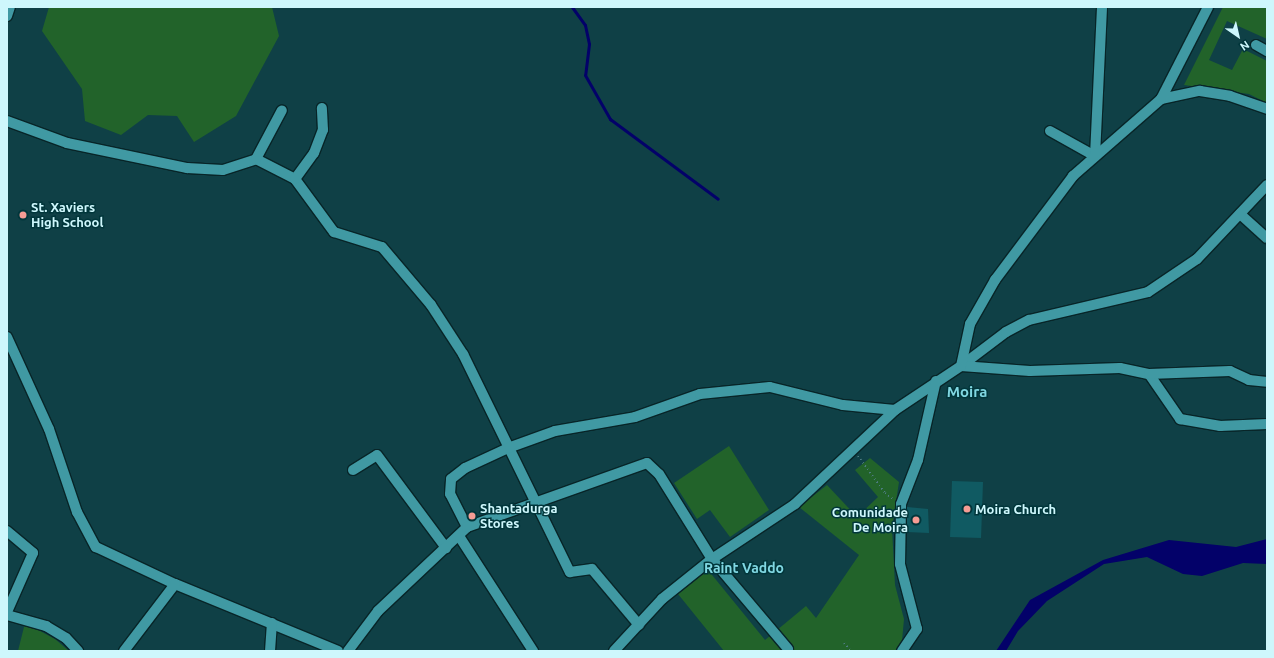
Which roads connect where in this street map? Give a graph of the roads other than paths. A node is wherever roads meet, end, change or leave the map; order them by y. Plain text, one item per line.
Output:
1 (10, 7) edge
2 (1102, 7) edge
3 (1208, 7) edge
4 (7, 16) edge
5 (1256, 45) dead end
6 (1267, 51) edge
7 (1161, 99) junction
8 (322, 108) dead end
9 (1267, 109) edge
10 (282, 110) dead end
11 (7, 121) edge
12 (1050, 131) dead end
13 (1095, 156) junction
14 (256, 158) junction
15 (295, 179) junction
16 (1267, 185) edge
17 (1240, 214) junction
18 (1267, 238) edge
19 (7, 337) edge
20 (961, 366) junction
21 (1149, 374) junction
22 (936, 381) junction
23 (1267, 382) edge
24 (895, 410) junction
25 (1267, 424) edge
26 (508, 448) junction
27 (353, 470) dead end
28 (536, 501) junction
29 (467, 527) junction
30 (7, 531) edge
31 (459, 536) junction
32 (446, 548) junction
33 (712, 559) junction
34 (175, 584) junction
35 (7, 614) edge
36 (272, 623) junction
37 (638, 625) junction
38 (788, 649) dead end
39 (78, 651) edge
40 (124, 651) edge
41 (270, 651) edge
42 (338, 651) edge
43 (348, 651) edge
44 (533, 651) edge
45 (614, 651) edge
46 (902, 651) edge

1 - 4 street
2 - 13 street
3 - 7 street
5 - 6 street
7 - 9 street
7 - 13 street
8 - 15 street
10 - 14 street
11 - 14 street
12 - 13 street
13 - 20 street
14 - 15 street
15 - 26 street
16 - 17 street
17 - 18 street
17 - 20 street
19 - 34 street
20 - 21 street
20 - 22 street
21 - 23 street
21 - 25 street
22 - 24 street
22 - 46 street
24 - 26 street
24 - 33 street
26 - 28 street
26 - 29 street
27 - 32 street
28 - 29 street
28 - 33 street
28 - 37 street
29 - 31 street
30 - 35 street
31 - 32 street
31 - 44 street
32 - 43 street
33 - 37 street
33 - 38 street
34 - 36 street
34 - 40 street
35 - 39 street
36 - 41 street
36 - 42 street
37 - 45 street

